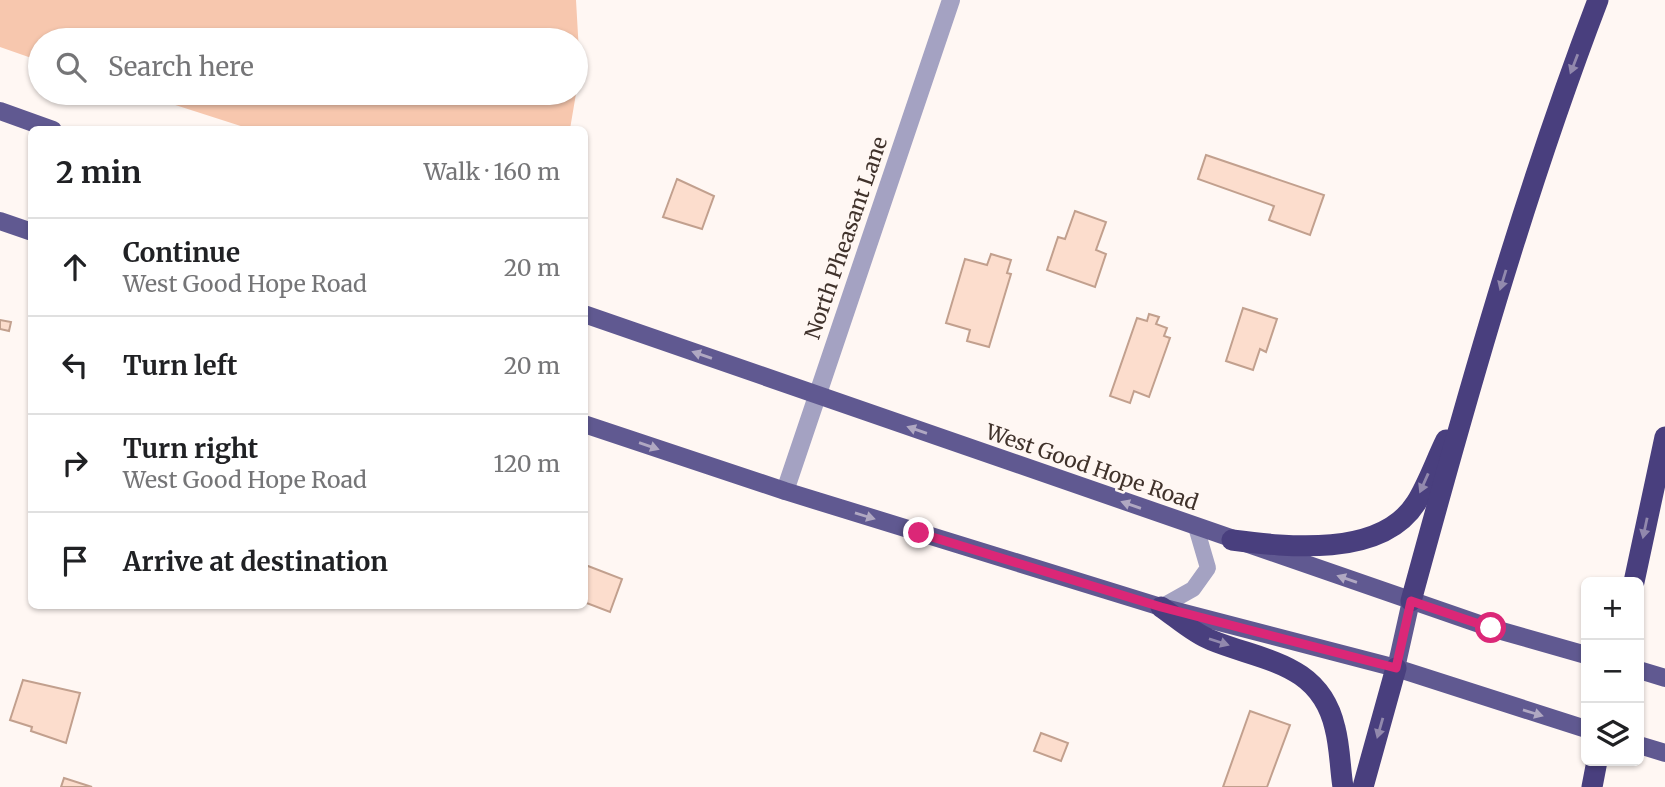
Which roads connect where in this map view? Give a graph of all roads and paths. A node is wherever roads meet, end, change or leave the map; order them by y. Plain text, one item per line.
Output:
1 (951, 0) edge
2 (1598, 0) edge
3 (0, 111) edge
4 (42, 126) edge
5 (0, 221) edge
6 (28, 231) edge
7 (588, 315) edge
8 (817, 395) junction
9 (1466, 400) junction
10 (588, 425) edge
11 (1665, 437) edge
12 (785, 491) junction
13 (1196, 527) junction
14 (1231, 540) junction
15 (1635, 577) edge
16 (1411, 601) junction
17 (1161, 607) junction
18 (1581, 654) edge
19 (1396, 668) junction
20 (1644, 672) edge
21 (1665, 678) edge
22 (1581, 727) edge
23 (1644, 747) edge
24 (1665, 753) edge
25 (1596, 766) edge
26 (1343, 787) edge
27 (1363, 787) edge
28 (1592, 787) edge

1 - 8 street, North Pheasant Lane
2 -> 9 highway
3 - 4 main road
5 - 6 main road
8 -> 7 main road, West Good Hope Road
8 - 12 street, North Pheasant Lane
13 -> 8 main road, West Good Hope Road
9 -> 14 highway
9 - 16 highway
10 -> 12 main road
11 -> 15 highway
12 -> 17 main road
13 - 14 main road, West Good Hope Road
13 - 17 lane
16 -> 14 main road, West Good Hope Road
16 - 18 main road, West Good Hope Road
16 - 19 main road
17 - 19 main road
17 -> 26 highway
19 -> 22 main road
19 -> 27 highway
20 - 21 main road
23 - 24 main road
25 - 28 highway

